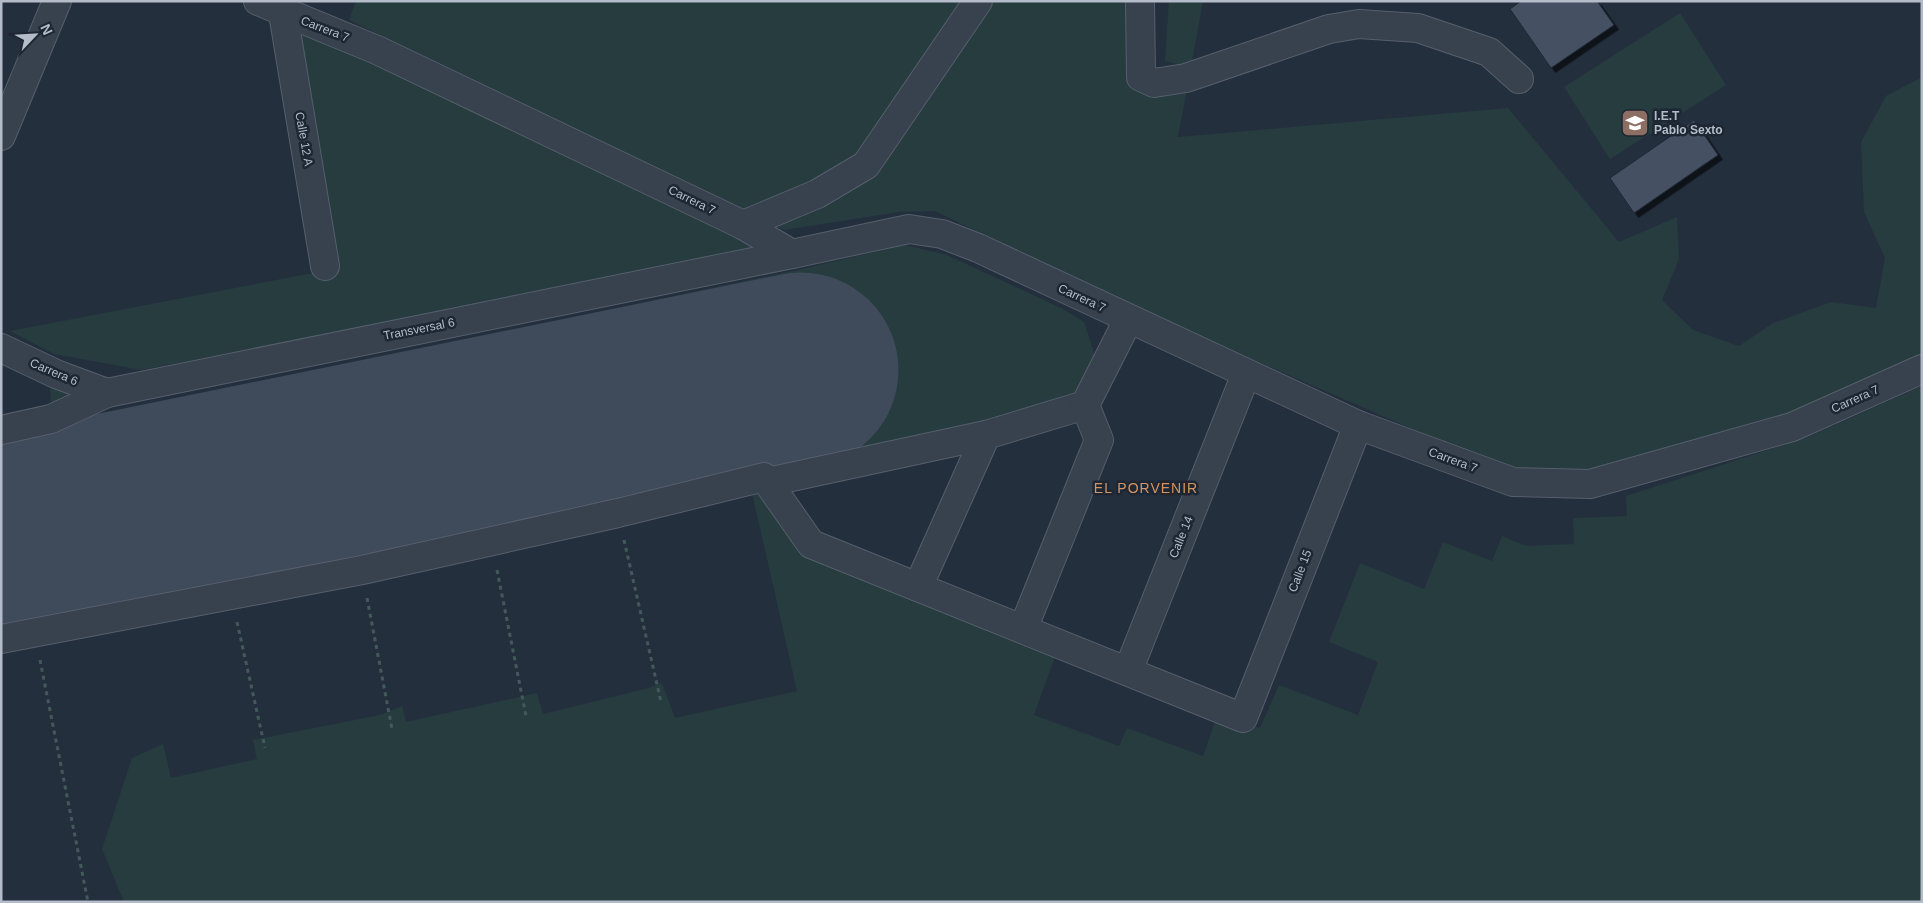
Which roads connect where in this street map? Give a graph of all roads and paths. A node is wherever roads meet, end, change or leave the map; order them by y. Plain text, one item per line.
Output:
1 (57, 1) edge
2 (258, 1) edge
3 (978, 1) edge
4 (1140, 1) edge
5 (283, 13) junction
6 (1519, 79) dead end
7 (1, 136) edge
8 (743, 225) junction
9 (792, 254) junction
10 (325, 266) dead end
11 (1128, 320) junction
12 (1, 348) edge
13 (1922, 369) edge
14 (1246, 374) junction
15 (108, 393) junction
16 (1085, 404) junction
17 (1358, 425) junction
18 (1, 430) edge
19 (986, 435) junction
20 (768, 482) junction
21 (618, 513) junction
22 (491, 542) junction
23 (362, 570) junction
24 (918, 587) junction
25 (231, 595) junction
26 (1023, 629) junction
27 (35, 632) junction
28 (1, 639) edge
29 (1128, 671) junction
30 (661, 702) dead end
31 (526, 716) dead end
32 (392, 729) dead end
33 (265, 748) dead end
34 (88, 902) edge

1 - 7 street
2 - 5 street, Carrera 7
3 - 8 street
4 - 6 street
5 - 8 street, Carrera 7
5 - 10 street, Calle 12 A
8 - 9 street, Carrera 7
9 - 11 street, Carrera 7
9 - 15 street, Transversal 6
11 - 14 street, Carrera 7
11 - 16 street
12 - 15 street, Carrera 6
13 - 17 street, Carrera 7
14 - 17 street, Carrera 7
14 - 29 street, Calle 14
15 - 18 street, Transversal 6
16 - 19 street
16 - 26 street
17 - 29 street, Calle 15
19 - 20 street
19 - 24 street
20 - 21 street
20 - 24 street
21 - 22 street
21 - 30 path
22 - 23 street
22 - 31 path
23 - 25 street
23 - 32 path
24 - 26 street
25 - 27 street
25 - 33 path
26 - 29 street
27 - 28 street
27 - 34 path

